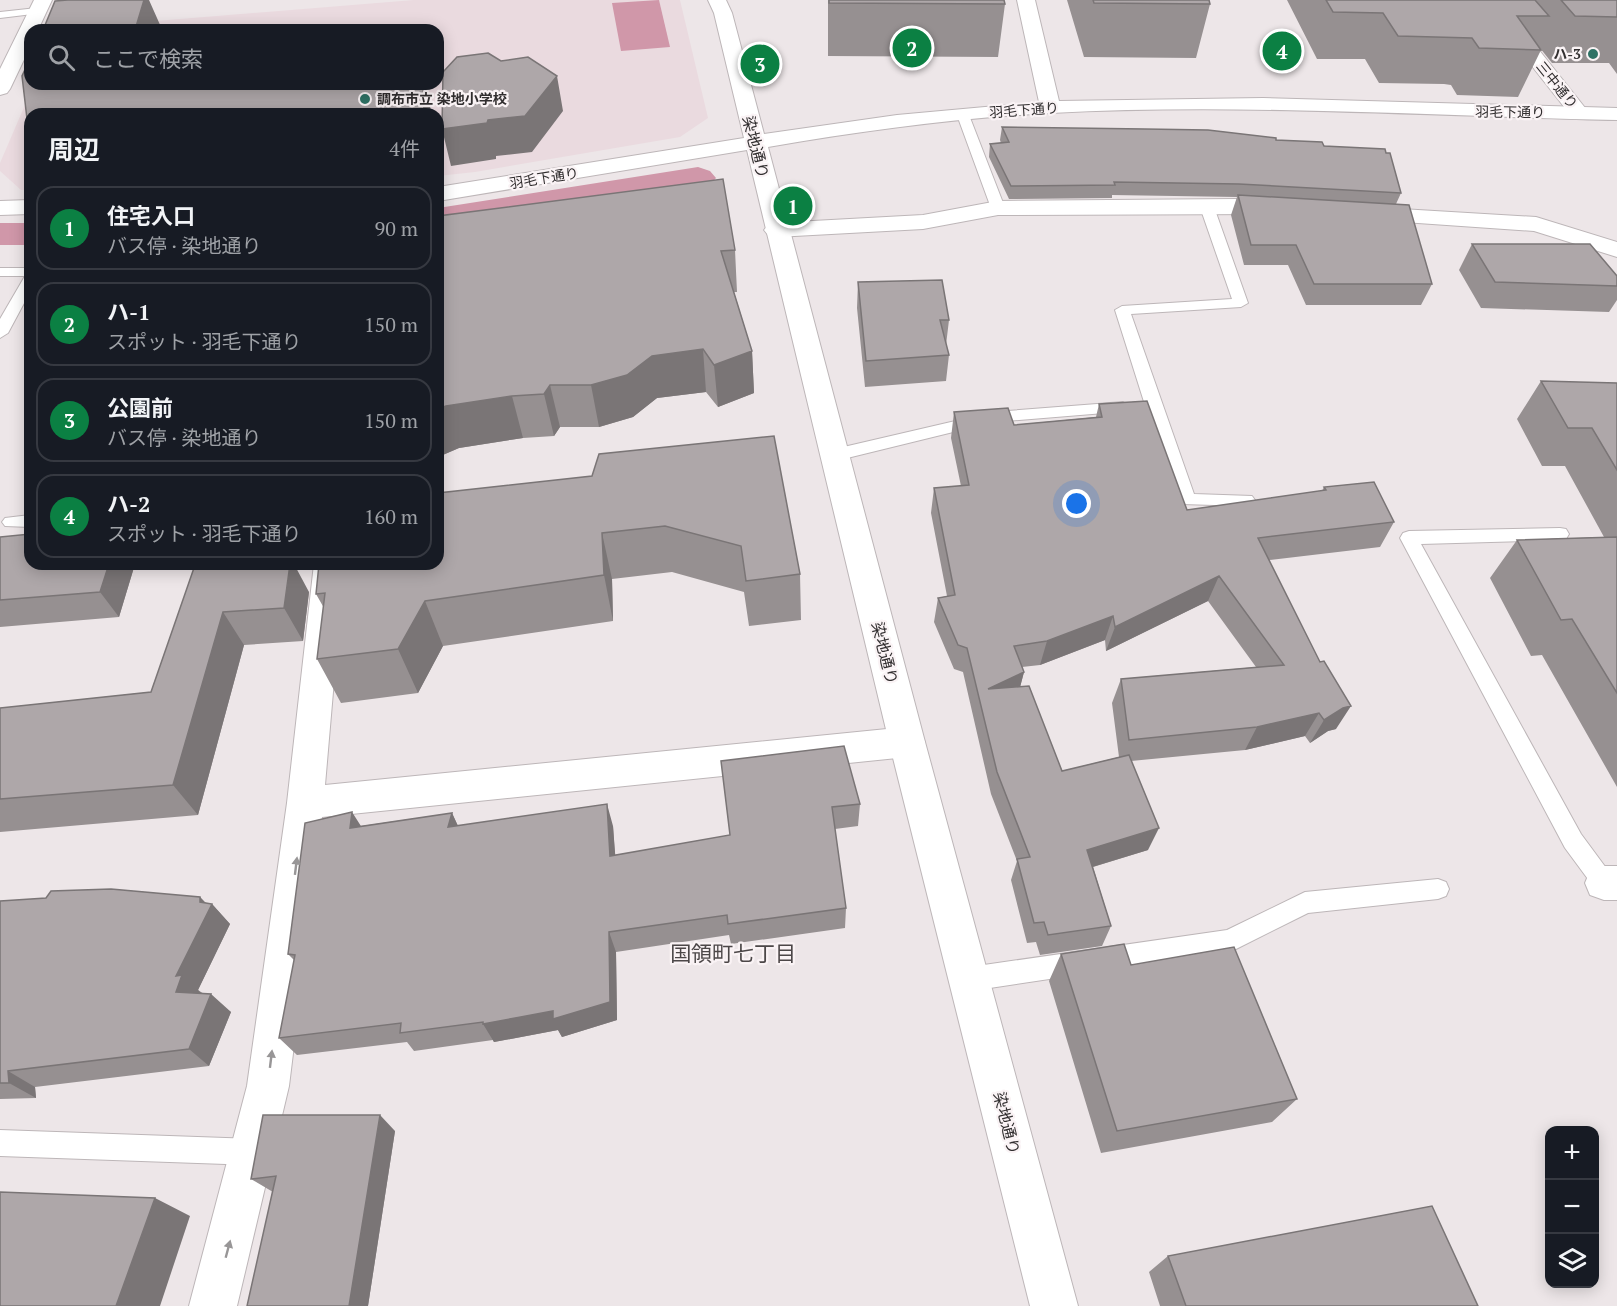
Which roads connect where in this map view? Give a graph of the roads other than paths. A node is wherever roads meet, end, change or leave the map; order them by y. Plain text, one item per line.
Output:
1 (717, 0) edge
2 (1026, 0) edge
3 (1489, 0) edge
4 (40, 6) edge
5 (0, 15) edge
6 (31, 24) edge
7 (24, 37) edge
8 (2, 80) edge
9 (1050, 107) junction
10 (1580, 113) junction
11 (1617, 114) edge
12 (963, 115) junction
13 (755, 141) junction
14 (444, 193) edge
15 (24, 207) edge
16 (1207, 207) junction
17 (0, 208) edge
18 (998, 208) junction
19 (1301, 210) edge
20 (1345, 213) edge
21 (776, 230) junction
22 (1617, 250) edge
23 (0, 272) edge
24 (24, 272) edge
25 (24, 290) edge
26 (0, 333) edge
27 (1153, 405) junction
28 (835, 454) junction
29 (1246, 500) edge
30 (24, 521) edge
31 (11, 522) dead end
32 (1560, 534) dead end
33 (328, 570) edge
34 (907, 742) junction
35 (304, 802) junction
36 (1610, 883) edge
37 (1437, 889) dead end
38 (970, 979) junction
39 (0, 1143) edge
40 (254, 1152) junction
41 (213, 1306) edge
42 (1054, 1306) edge

1 - 13 street, 染地通り
2 - 9 street
3 - 10 street, 三中通り
4 - 5 lane
4 - 6 street
7 - 8 street
9 - 10 street, 羽毛下通り
9 - 12 street, 羽毛下通り
10 - 11 street, 羽毛下通り
12 - 13 street, 羽毛下通り
12 - 18 lane
13 - 14 street, 羽毛下通り
13 - 21 street, 染地通り
15 - 17 street
16 - 18 street
16 - 19 street
16 - 27 lane
18 - 21 street
20 - 22 street
21 - 28 street, 染地通り
23 - 24 lane
25 - 26 lane
27 - 28 lane
27 - 29 lane
28 - 34 street, 染地通り
30 - 31 lane
32 - 36 lane
33 - 35 street
34 - 35 street
34 - 38 street, 染地通り
40 -> 35 street
37 - 38 lane
38 - 42 street, 染地通り
39 - 40 lane
41 -> 40 street

